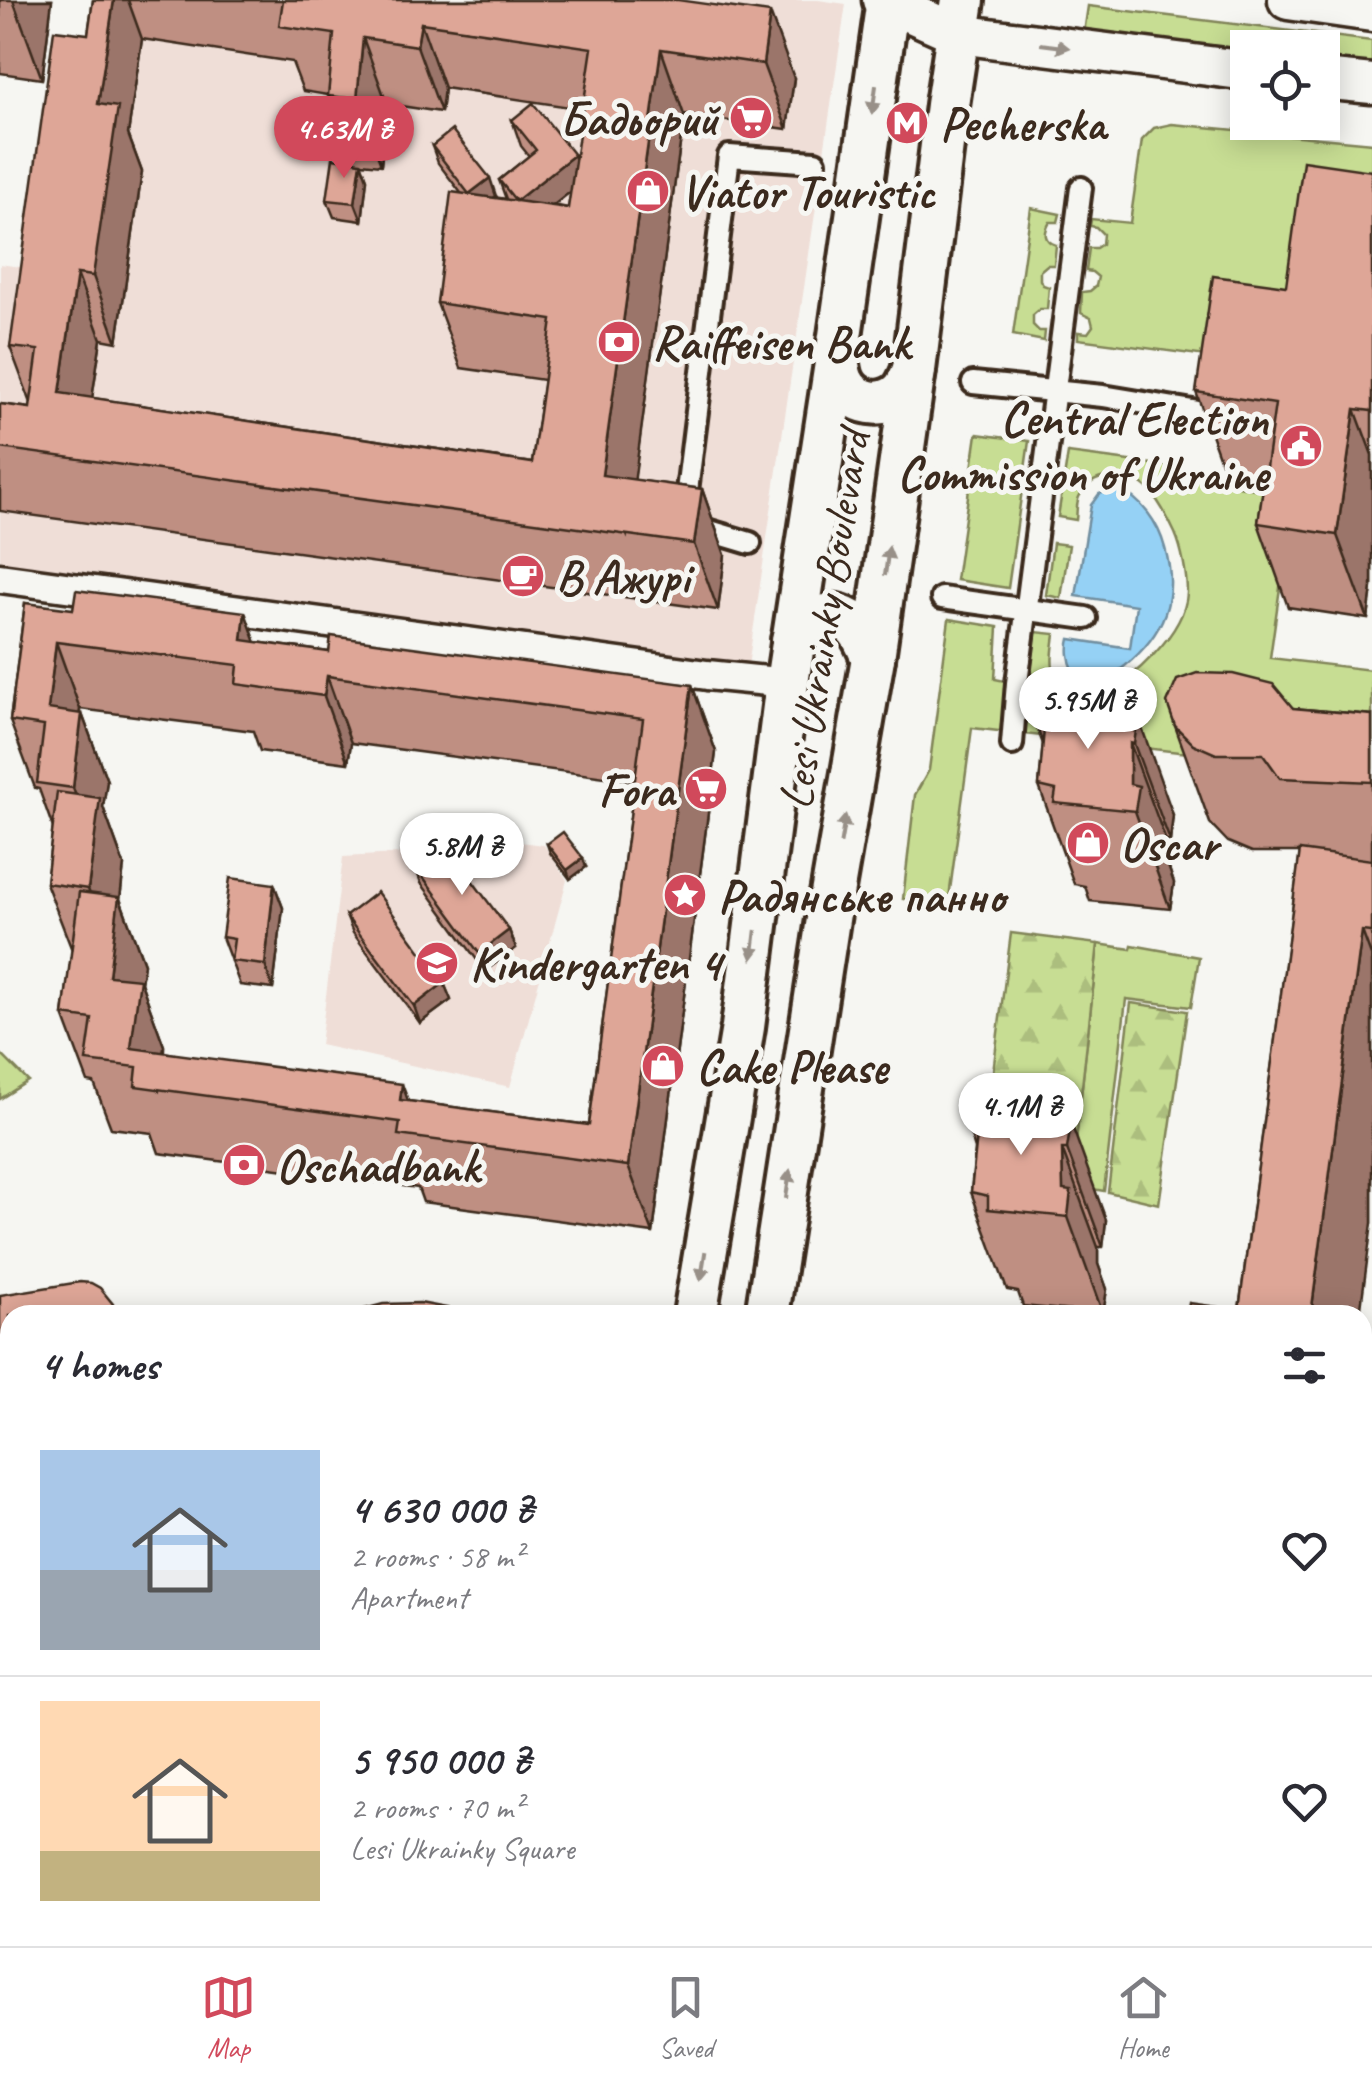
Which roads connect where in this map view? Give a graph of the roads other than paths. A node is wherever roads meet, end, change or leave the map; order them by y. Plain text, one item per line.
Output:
1 (1288, 0) edge
2 (886, 1) edge
3 (1372, 12) edge
4 (960, 17) edge
5 (1230, 68) edge
6 (1340, 81) edge
7 (1372, 84) edge
8 (816, 162) dead end
9 (1082, 188) dead end
10 (837, 357) junction
11 (914, 370) junction
12 (973, 382) dead end
13 (1055, 392) junction
14 (1204, 413) edge
15 (750, 543) dead end
16 (0, 578) edge
17 (942, 598) dead end
18 (1026, 609) junction
19 (1086, 618) dead end
20 (793, 640) junction
21 (873, 658) junction
22 (787, 682) junction
23 (1012, 744) dead end
24 (697, 1305) edge
25 (769, 1305) edge

1 - 3 main road
2 - 4 main road
2 -> 10 main road, Lesi Ukrainky Boulevard
4 -> 5 main road
4 - 11 main road, Lesi Ukrainky Boulevard
6 - 7 main road
8 - 15 street
9 - 13 street
10 - 11 main road
10 - 20 main road, Lesi Ukrainky Boulevard
21 -> 11 main road, Lesi Ukrainky Boulevard
12 - 13 street
13 - 14 street
13 - 18 street
16 - 22 street
17 - 18 street
18 - 19 street
18 - 23 street
20 - 21 main road
20 - 22 main road, Lesi Ukrainky Boulevard
25 -> 21 main road, Lesi Ukrainky Boulevard
22 -> 24 main road, Lesi Ukrainky Boulevard

